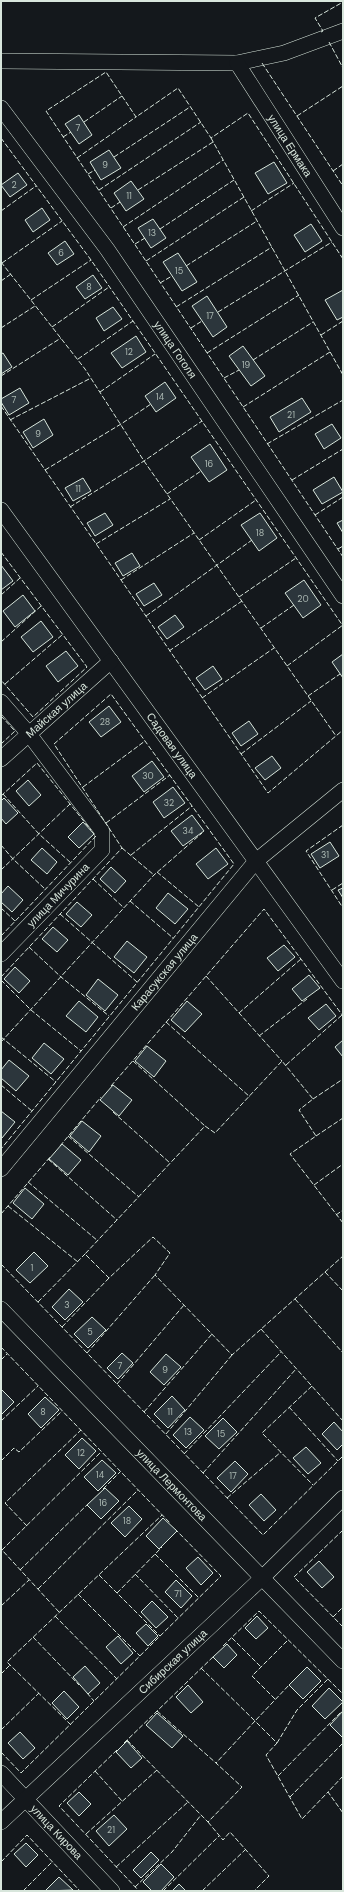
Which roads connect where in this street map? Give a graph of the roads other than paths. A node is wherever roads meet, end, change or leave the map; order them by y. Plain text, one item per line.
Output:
1 (343, 31) edge
2 (1, 61) edge
3 (237, 63) junction
4 (1, 108) edge
5 (343, 228) edge
6 (1, 510) edge
7 (343, 596) edge
8 (111, 661) junction
9 (1, 702) edge
10 (29, 734) junction
11 (1, 759) edge
12 (343, 790) edge
13 (256, 861) junction
14 (1, 954) edge
15 (343, 981) edge
16 (1, 1169) edge
17 (1, 1309) edge
18 (343, 1498) edge
19 (262, 1578) junction
20 (343, 1661) edge
21 (1, 1773) edge
22 (25, 1799) junction
23 (1, 1822) edge
24 (112, 1891) edge

1 - 3 street
2 - 3 street
3 - 5 street, улица Ермака
4 - 7 street, улица Гоголя
6 - 8 street, Садовая улица
8 - 10 street, Майская улица
8 - 13 street, Садовая улица
9 - 10 street
10 - 11 street, Майская улица
10 - 14 street, улица Мичурина
12 - 13 street, Карасукская улица
13 - 15 street, Садовая улица
13 - 16 street, Карасукская улица
17 - 19 street, улица Лермонтова
18 - 19 street, Сибирская улица
19 - 20 street, улица Лермонтова
19 - 22 street, Сибирская улица
21 - 22 street, улица Кирова
22 - 23 street, Сибирская улица
22 - 24 street, улица Кирова

